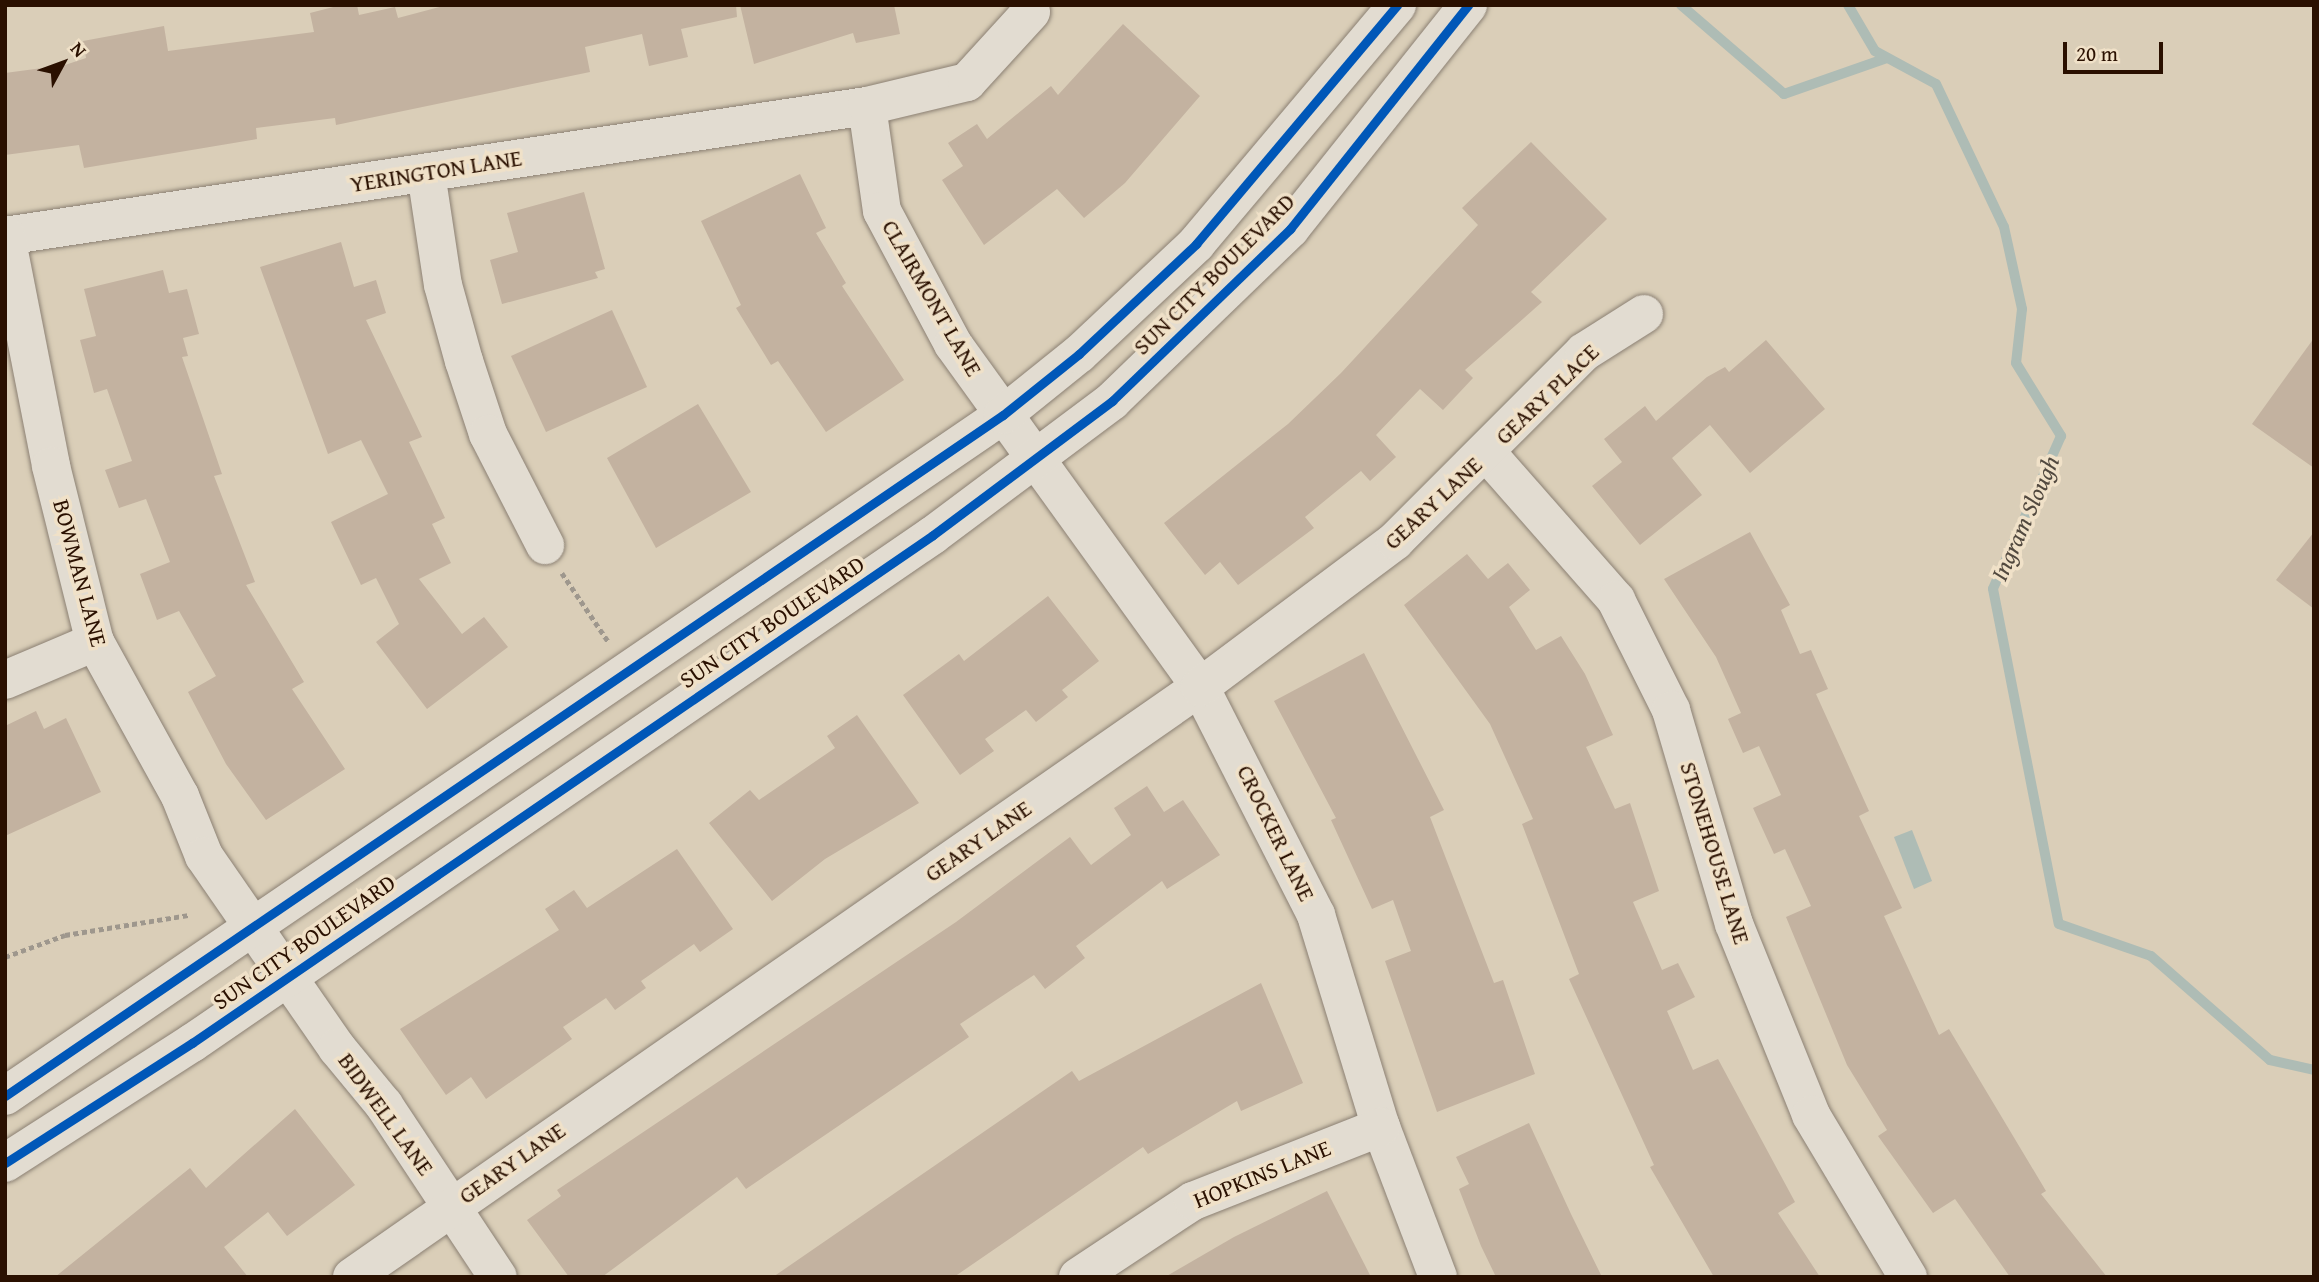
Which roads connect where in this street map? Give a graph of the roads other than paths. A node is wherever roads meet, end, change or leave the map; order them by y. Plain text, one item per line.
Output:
1 (1397, 5) edge
2 (1468, 5) edge
3 (1031, 12) dead end
4 (867, 106) junction
5 (426, 173) junction
6 (6, 236) edge
7 (1644, 314) dead end
8 (1019, 438) junction
9 (1487, 453) junction
10 (545, 545) road end
11 (95, 642) junction
12 (5, 680) edge
13 (1200, 687) junction
14 (271, 953) junction
15 (5, 1096) edge
16 (1381, 1127) junction
17 (5, 1163) edge
18 (451, 1205) junction
19 (352, 1277) edge
20 (498, 1277) edge
21 (1078, 1277) edge
22 (1438, 1277) edge
23 (1908, 1277) edge

1 - 8 street, SUN CITY BOULEVARD
2 - 8 street, SUN CITY BOULEVARD
3 - 4 street, YERINGTON LANE
4 - 5 street, YERINGTON LANE
4 - 8 street, CLAIRMONT LANE
5 - 6 street, YERINGTON LANE
5 - 10 street
6 - 11 street, BOWMAN LANE
7 - 9 street, GEARY PLACE
8 - 13 street, CROCKER LANE
8 - 14 street, SUN CITY BOULEVARD
8 - 14 street, SUN CITY BOULEVARD
9 - 13 street, GEARY LANE
9 - 23 street, STONEHOUSE LANE
11 - 12 street
11 - 14 street, BOWMAN LANE
13 - 16 street, CROCKER LANE
13 - 18 street, GEARY LANE
14 - 15 street, SUN CITY BOULEVARD
14 - 17 street, SUN CITY BOULEVARD
14 - 18 street, BIDWELL LANE
16 - 21 street, HOPKINS LANE
16 - 22 street, CROCKER LANE
18 - 19 street, GEARY LANE
18 - 20 street, BIDWELL LANE

